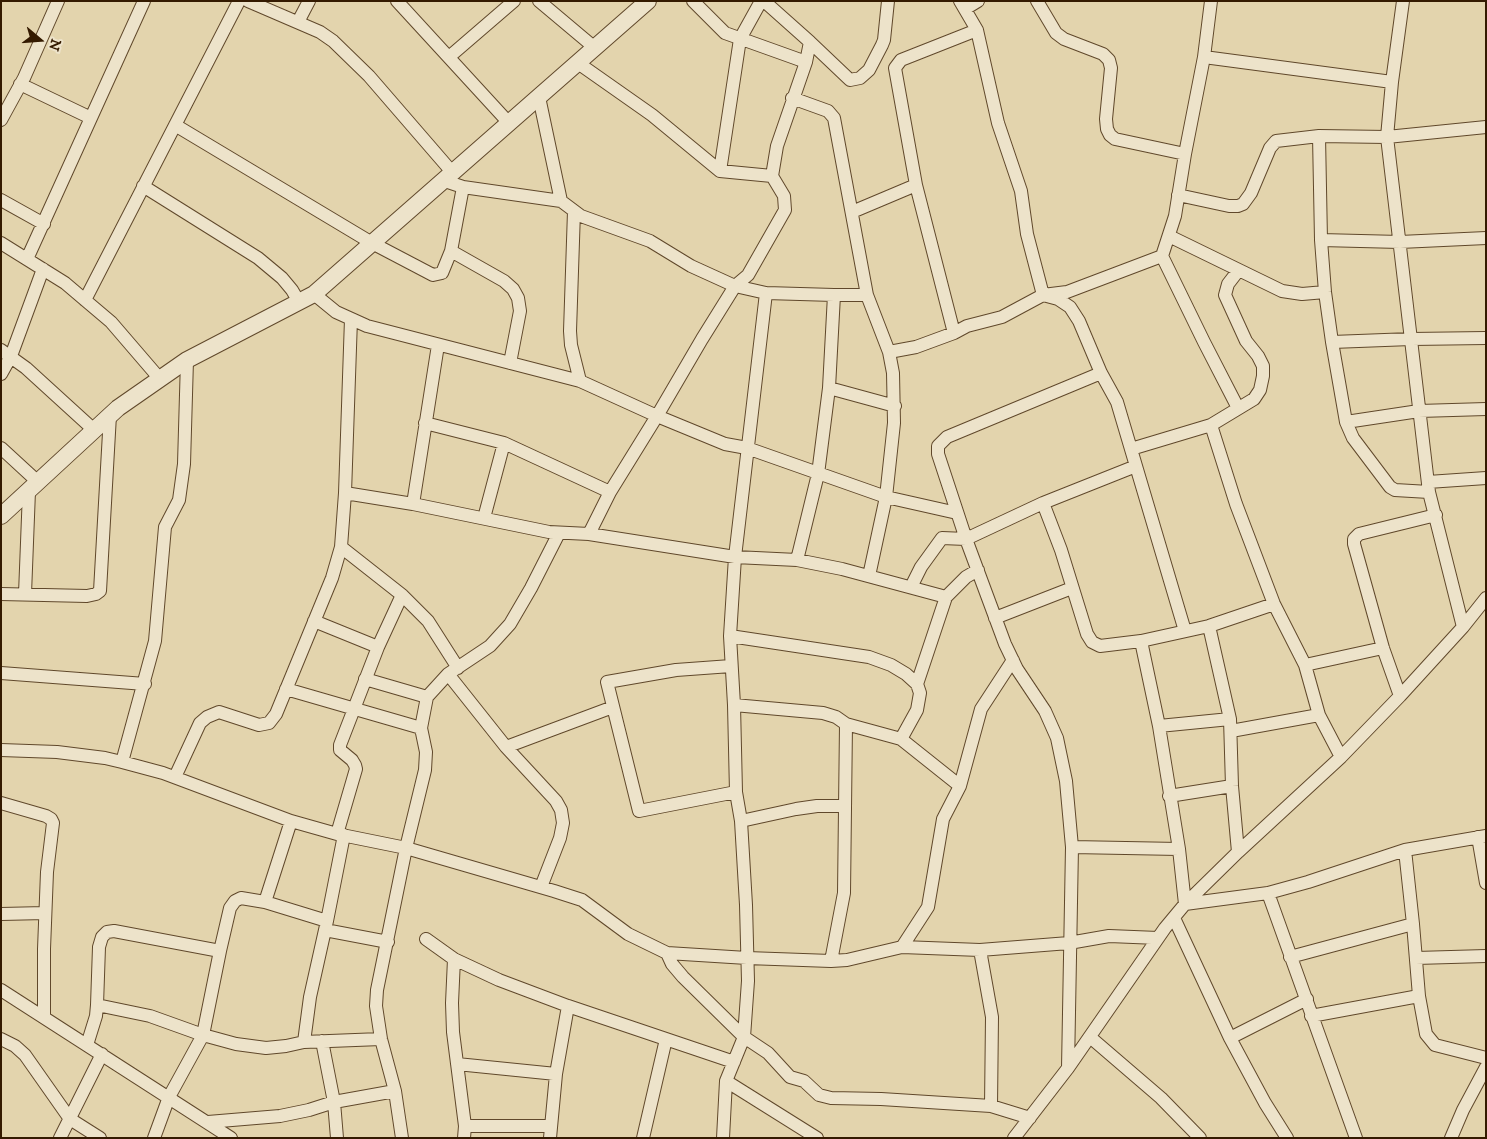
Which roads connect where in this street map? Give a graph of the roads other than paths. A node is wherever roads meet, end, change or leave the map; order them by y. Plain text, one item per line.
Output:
1 (58, 1) edge
2 (144, 1) edge
3 (239, 1) edge
4 (248, 1) edge
5 (309, 1) edge
6 (397, 1) edge
7 (514, 1) edge
8 (539, 1) edge
9 (659, 1) edge
10 (693, 1) edge
11 (762, 1) edge
12 (888, 1) edge
13 (978, 1) edge
14 (1037, 1) edge
15 (1211, 1) edge
16 (1403, 1) edge
17 (643, 4) edge
18 (962, 5) edge
19 (298, 22) junction
20 (617, 29) junction
21 (977, 30) junction
22 (740, 39) junction
23 (810, 42) junction
24 (595, 48) junction
25 (449, 57) junction
26 (1204, 57) junction
27 (806, 62) junction
28 (578, 63) junction
29 (1392, 82) junction
30 (20, 84) junction
31 (539, 97) junction
32 (792, 98) junction
33 (5, 103) edge
34 (91, 118) junction
35 (1, 120) edge
36 (509, 123) junction
37 (175, 125) junction
38 (1486, 128) edge
39 (1319, 136) junction
40 (1388, 136) junction
41 (1185, 154) junction
42 (720, 171) junction
43 (447, 176) junction
44 (772, 176) junction
45 (916, 185) junction
46 (143, 186) junction
47 (464, 187) junction
48 (1178, 196) junction
49 (1, 200) edge
50 (561, 201) junction
51 (574, 211) junction
52 (852, 212) junction
53 (44, 224) junction
54 (1169, 236) junction
55 (1486, 238) edge
56 (1321, 240) junction
57 (1400, 242) junction
58 (1, 243) edge
59 (372, 243) junction
60 (451, 251) junction
61 (1162, 256) junction
62 (27, 259) junction
63 (43, 269) junction
64 (1238, 271) junction
65 (735, 286) junction
66 (766, 292) junction
67 (1325, 292) junction
68 (868, 294) junction
69 (834, 295) junction
70 (1043, 295) junction
71 (306, 298) junction
72 (85, 300) junction
73 (351, 319) junction
74 (954, 334) junction
75 (1486, 338) edge
76 (1411, 339) junction
77 (1332, 342) junction
78 (438, 345) junction
79 (889, 352) junction
80 (6, 353) edge
81 (187, 360) junction
82 (510, 363) junction
83 (1101, 373) junction
84 (1, 374) edge
85 (160, 378) junction
86 (580, 381) junction
87 (829, 388) junction
88 (895, 406) junction
89 (1238, 408) junction
90 (1486, 409) edge
91 (1419, 411) junction
92 (110, 415) junction
93 (657, 416) junction
94 (1346, 422) junction
95 (425, 423) junction
96 (1211, 425) junction
97 (94, 430) junction
98 (504, 443) junction
99 (1, 448) edge
100 (747, 448) junction
101 (1131, 449) junction
102 (1136, 466) junction
103 (818, 474) junction
104 (1486, 478) edge
105 (33, 486) junction
106 (1429, 487) junction
107 (344, 492) junction
108 (610, 492) junction
109 (886, 497) junction
110 (1043, 503) junction
111 (413, 504) junction
112 (957, 513) junction
113 (1436, 515) junction
114 (1, 516) edge
115 (484, 518) junction
116 (559, 533) junction
117 (589, 534) junction
118 (966, 539) junction
119 (341, 547) junction
120 (736, 557) junction
121 (797, 560) junction
122 (978, 570) junction
123 (869, 576) junction
124 (910, 587) junction
125 (1072, 588) junction
126 (1, 594) edge
127 (25, 594) junction
128 (402, 595) junction
129 (946, 596) junction
130 (1485, 600) edge
131 (1274, 604) junction
132 (995, 618) junction
133 (314, 621) junction
134 (1209, 626) junction
135 (1462, 627) junction
136 (1185, 631) junction
137 (730, 636) junction
138 (1141, 641) junction
139 (378, 647) junction
140 (1383, 648) junction
141 (1013, 660) junction
142 (1305, 665) junction
143 (732, 666) junction
144 (453, 671) junction
145 (1, 673) edge
146 (365, 679) junction
147 (145, 684) junction
148 (917, 684) junction
149 (286, 689) junction
150 (1400, 696) junction
151 (427, 697) junction
152 (734, 705) junction
153 (614, 707) junction
154 (354, 709) junction
155 (1319, 715) junction
156 (846, 724) junction
157 (1231, 725) junction
158 (1159, 726) junction
159 (421, 728) junction
160 (901, 739) junction
161 (506, 746) junction
162 (1, 750) edge
163 (1341, 757) junction
164 (122, 762) junction
165 (175, 778) junction
166 (960, 786) junction
167 (1232, 786) junction
168 (736, 792) junction
169 (1170, 796) junction
170 (1, 804) edge
171 (845, 806) junction
172 (740, 820) junction
173 (291, 821) junction
174 (340, 835) junction
175 (1482, 836) edge
176 (1072, 847) junction
177 (406, 848) junction
178 (1179, 849) junction
179 (1405, 850) junction
180 (1238, 852) junction
181 (1486, 883) edge
182 (541, 887) junction
183 (1268, 893) junction
184 (265, 902) junction
185 (1185, 904) junction
186 (45, 913) junction
187 (1, 914) edge
188 (1174, 918) junction
189 (1413, 924) junction
190 (326, 926) junction
191 (1158, 938) junction
192 (426, 939) dead end
193 (388, 942) junction
194 (1069, 943) junction
195 (902, 948) junction
196 (980, 950) junction
197 (220, 951) junction
198 (667, 953) junction
199 (1290, 956) junction
200 (1486, 956) edge
201 (747, 958) junction
202 (1416, 958) junction
203 (454, 960) junction
204 (831, 961) junction
205 (2, 992) edge
206 (1419, 996) junction
207 (1307, 999) junction
208 (97, 1005) junction
209 (568, 1006) junction
210 (1311, 1016) junction
211 (44, 1017) junction
212 (203, 1035) junction
213 (744, 1037) junction
214 (1090, 1037) junction
215 (1230, 1038) junction
216 (1, 1039) edge
217 (381, 1039) junction
218 (666, 1039) junction
219 (322, 1041) junction
220 (304, 1042) junction
221 (86, 1045) junction
222 (102, 1054) junction
223 (1486, 1058) edge
224 (734, 1062) junction
225 (457, 1064) junction
226 (1486, 1067) edge
227 (1068, 1068) junction
228 (556, 1074) junction
229 (726, 1081) junction
230 (395, 1091) junction
231 (169, 1097) junction
232 (334, 1102) junction
233 (991, 1106) junction
234 (1030, 1118) junction
235 (70, 1120) junction
236 (208, 1122) junction
237 (465, 1132) edge
238 (550, 1132) edge
239 (60, 1138) edge
240 (100, 1138) edge
241 (154, 1138) edge
242 (231, 1138) edge
243 (337, 1138) edge
244 (402, 1138) edge
245 (643, 1138) edge
246 (723, 1138) edge
247 (817, 1138) edge
248 (1014, 1138) edge
249 (1200, 1138) edge
250 (1287, 1138) edge
251 (1356, 1138) edge
252 (1451, 1138) edge

1 - 30 street
2 - 34 street
3 - 37 street
4 - 19 street
5 - 19 street
6 - 25 street
7 - 25 street
8 - 24 street
9 - 20 street
10 - 22 street
11 - 22 street
11 - 23 street
12 - 23 street
13 - 18 street
14 - 41 street
15 - 26 street
16 - 29 street
17 - 20 street
18 - 21 street
19 - 43 street
20 - 24 street
21 - 45 street
21 - 70 street
22 - 27 street
22 - 42 street
23 - 27 street
24 - 28 street
25 - 36 street
26 - 29 street
26 - 41 street
27 - 32 street
28 - 31 street
28 - 42 street
29 - 40 street
30 - 33 street
30 - 34 street
31 - 36 street
31 - 50 street
32 - 44 street
32 - 52 street
33 - 35 street
34 - 53 street
36 - 43 street
37 - 46 street
37 - 59 street
38 - 40 street
39 - 40 street
39 - 48 street
39 - 56 street
40 - 57 street
41 - 48 street
42 - 44 street
43 - 47 street
43 - 59 street
44 - 65 street
45 - 52 street
45 - 74 street
46 - 71 street
46 - 72 street
47 - 50 street
47 - 60 street
48 - 54 street
49 - 53 street
50 - 51 street
51 - 65 street
51 - 86 street
52 - 68 street
53 - 62 street
54 - 61 street
54 - 64 street
55 - 57 street
56 - 57 street
56 - 67 street
57 - 76 street
58 - 62 street
59 - 60 street
59 - 71 street
60 - 82 street
61 - 70 street
61 - 89 street
62 - 63 street
63 - 72 street
63 - 80 street
64 - 67 street
64 - 89 street
65 - 66 street
65 - 93 street
66 - 69 street
66 - 100 street
67 - 77 street
68 - 69 street
68 - 79 street
69 - 87 street
70 - 74 street
70 - 83 street
71 - 73 street
71 - 81 street
72 - 85 street
73 - 78 street
73 - 107 street
74 - 79 street
75 - 76 street
76 - 77 street
76 - 91 street
77 - 94 street
78 - 82 street
78 - 95 street
79 - 88 street
80 - 84 street
80 - 97 street
81 - 85 street
81 - 147 street
82 - 86 street
83 - 101 street
83 - 112 street
85 - 92 street
86 - 93 street
87 - 88 street
87 - 103 street
88 - 109 street
89 - 96 street
90 - 91 street
91 - 94 street
91 - 106 street
92 - 97 street
92 - 127 street
93 - 100 street
93 - 108 street
94 - 106 street
95 - 98 street
95 - 111 street
96 - 101 street
96 - 131 street
97 - 105 street
98 - 108 street
98 - 115 street
99 - 105 street
100 - 103 street
100 - 120 street
101 - 102 street
102 - 110 street
102 - 136 street
103 - 109 street
103 - 121 street
104 - 106 street
105 - 114 street
105 - 127 street
106 - 113 street
107 - 111 street
107 - 119 street
108 - 117 street
109 - 112 street
109 - 123 street
110 - 118 street
110 - 125 street
111 - 115 street
112 - 118 street
113 - 135 street
113 - 140 street
115 - 116 street
116 - 117 street
116 - 144 street
117 - 120 street
118 - 122 street
118 - 124 street
119 - 128 street
119 - 133 street
120 - 121 street
120 - 137 street
121 - 123 street
122 - 129 street
122 - 132 street
123 - 124 street
124 - 129 street
125 - 132 street
125 - 138 street
126 - 127 street
128 - 139 street
128 - 144 street
129 - 148 street
130 - 135 street
131 - 134 street
131 - 142 street
132 - 141 street
133 - 139 street
133 - 149 street
134 - 136 street
134 - 157 street
135 - 150 street
136 - 138 street
137 - 143 street
137 - 148 street
138 - 158 street
139 - 146 street
140 - 142 street
140 - 150 street
141 - 166 street
141 - 176 street
142 - 155 street
143 - 152 street
143 - 153 street
144 - 151 street
144 - 161 street
145 - 147 street
146 - 151 street
146 - 154 street
147 - 164 street
148 - 160 street
149 - 154 street
149 - 165 street
150 - 163 street
151 - 159 street
152 - 156 street
152 - 168 street
153 - 161 street
153 - 168 street
154 - 159 street
154 - 174 street
155 - 157 street
155 - 163 street
156 - 160 street
156 - 171 street
157 - 158 street
157 - 167 street
158 - 169 street
159 - 177 street
160 - 166 street
161 - 182 street
162 - 164 street
163 - 180 street
164 - 165 street
165 - 173 street
166 - 195 street
167 - 169 street
167 - 180 street
168 - 172 street
169 - 178 street
170 - 186 street
171 - 172 street
171 - 204 street
172 - 201 street
173 - 174 street
173 - 184 street
174 - 177 street
174 - 190 street
175 - 179 street
175 - 181 street
176 - 178 street
176 - 194 street
177 - 182 street
177 - 193 street
178 - 185 street
179 - 183 street
179 - 189 street
180 - 185 street
182 - 198 street
183 - 185 street
183 - 199 street
184 - 190 street
184 - 197 street
185 - 188 street
186 - 187 street
186 - 211 street
188 - 191 street
188 - 215 street
189 - 199 street
189 - 202 street
190 - 193 street
190 - 220 street
191 - 194 street
191 - 214 street
192 - 203 street
193 - 217 street
194 - 196 street
194 - 227 street
195 - 196 street
195 - 204 street
196 - 233 street
197 - 208 street
197 - 212 street
198 - 201 street
198 - 213 street
199 - 207 street
200 - 202 street
201 - 204 street
201 - 213 street
202 - 206 street
203 - 209 street
203 - 225 street
205 - 211 street
206 - 210 street
206 - 223 street
207 - 210 street
207 - 215 street
208 - 212 street
208 - 221 street
209 - 218 street
209 - 228 street
210 - 251 street
211 - 221 street
212 - 220 street
212 - 231 street
213 - 224 street
213 - 233 street
214 - 227 street
214 - 249 street
215 - 250 street
216 - 235 street
217 - 219 street
217 - 230 street
218 - 224 street
218 - 245 street
219 - 220 street
219 - 232 street
221 - 222 street
222 - 231 street
222 - 235 street
224 - 229 street
225 - 228 street
225 - 237 street
226 - 252 street
227 - 234 street
228 - 238 street
229 - 246 street
229 - 247 street
230 - 232 street
230 - 244 street
231 - 236 street
231 - 241 street
232 - 236 street
232 - 243 street
233 - 234 street
234 - 248 street
235 - 239 street
235 - 240 street
236 - 242 street
237 - 238 street

